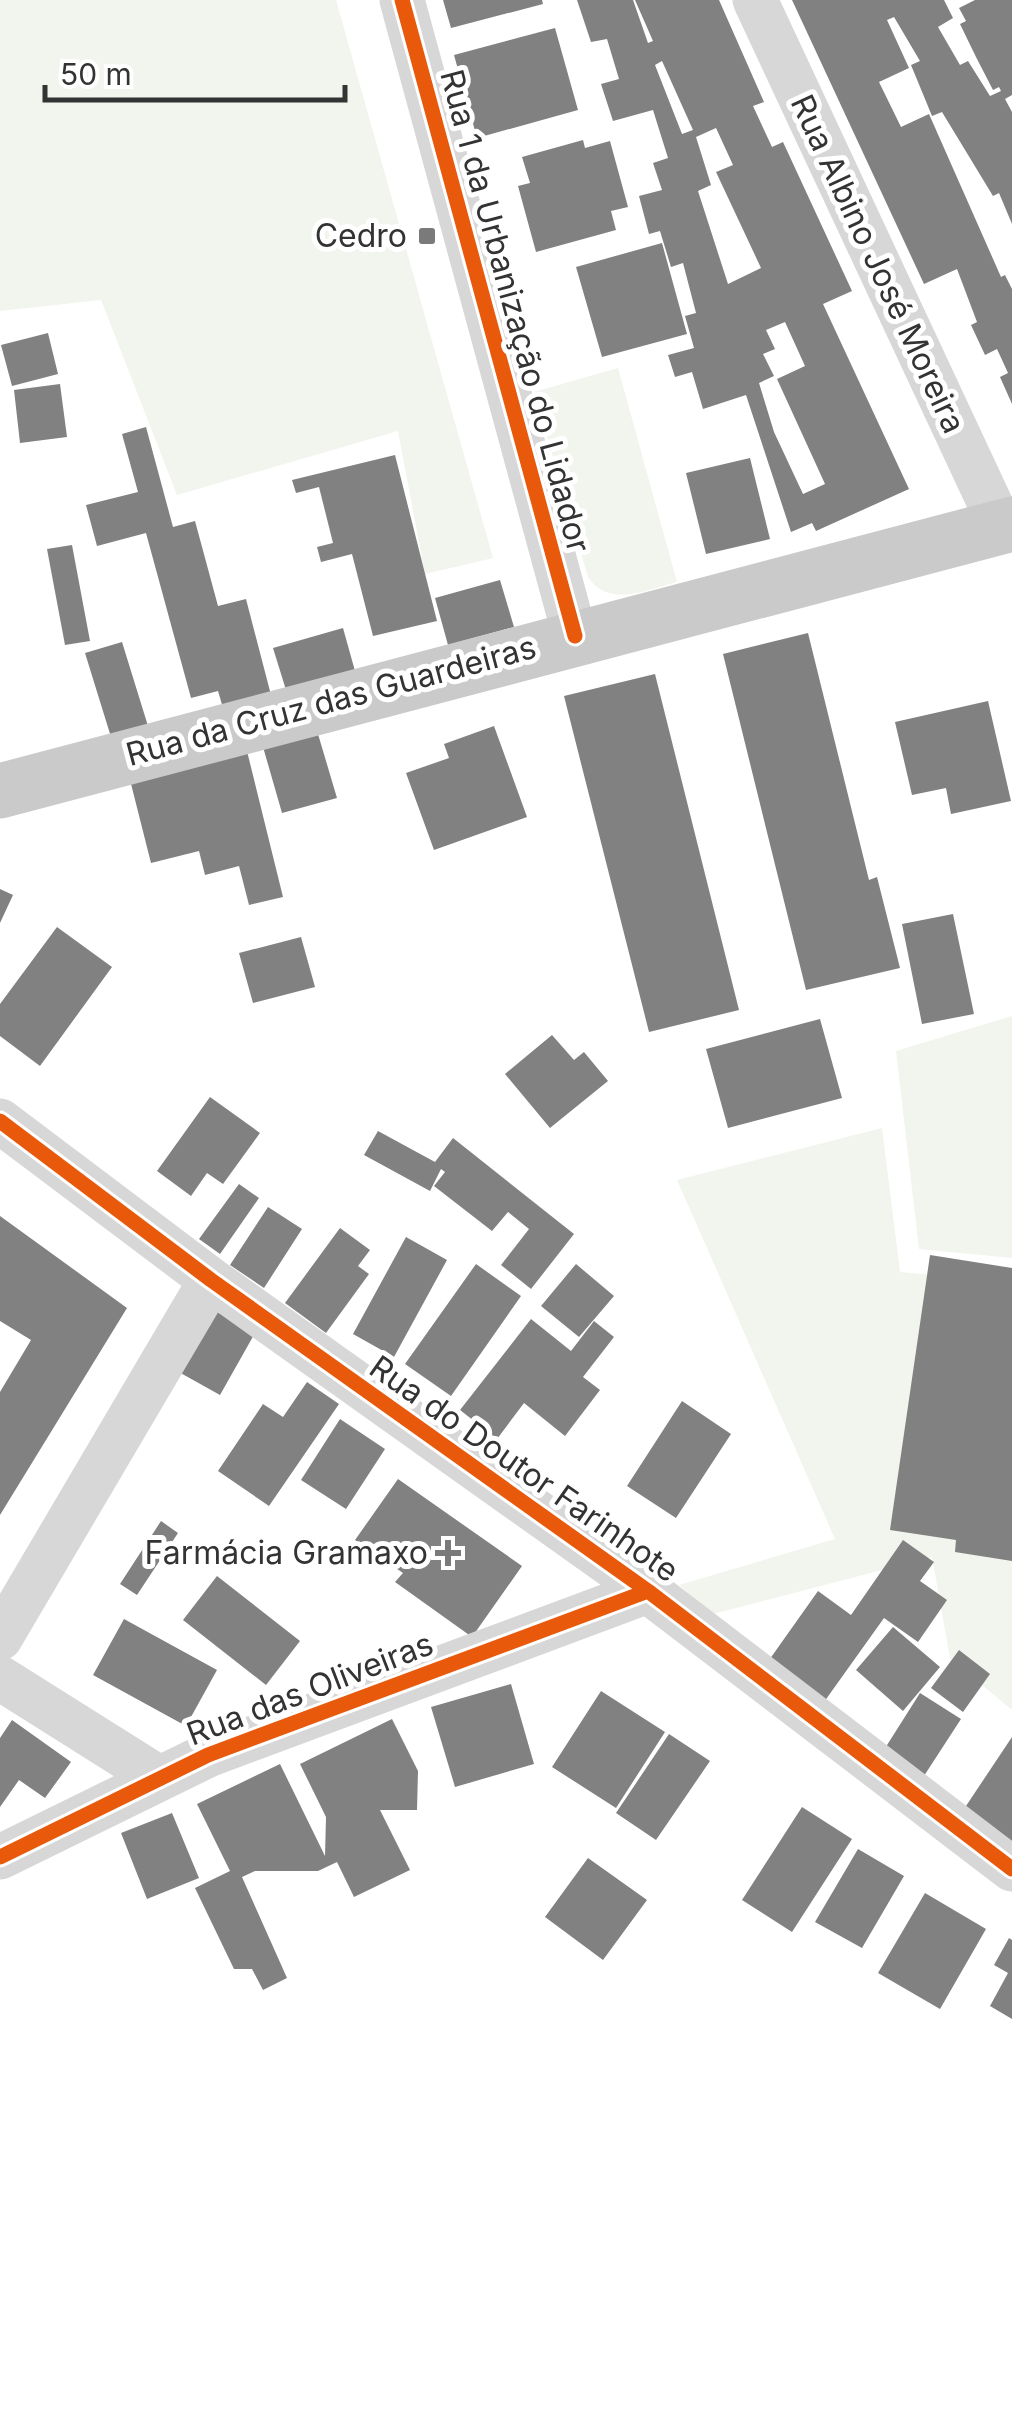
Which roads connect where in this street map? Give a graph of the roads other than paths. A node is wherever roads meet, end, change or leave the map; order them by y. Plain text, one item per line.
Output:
1 (402, 0) edge
2 (755, 0) edge
3 (1006, 526) edge
4 (575, 636) junction
5 (0, 790) edge
6 (0, 1121) edge
7 (210, 1280) junction
8 (648, 1591) junction
9 (0, 1638) edge
10 (0, 1678) edge
11 (160, 1778) junction
12 (0, 1858) edge
13 (1012, 1868) edge

1 - 4 street, Rua 1 da Urbanização do Lidador
2 - 3 street, Rua Albino José Moreira
3 - 4 main road, Rua da Cruz das Guardeiras
4 - 5 main road, Rua da Cruz das Guardeiras
6 - 7 street, Rua do Doutor Farinhote
7 - 8 street, Rua do Doutor Farinhote
7 - 9 street
8 - 11 street, Rua das Oliveiras
8 - 13 street, Rua do Doutor Farinhote
10 - 11 street
11 - 12 street, Rua das Oliveiras

